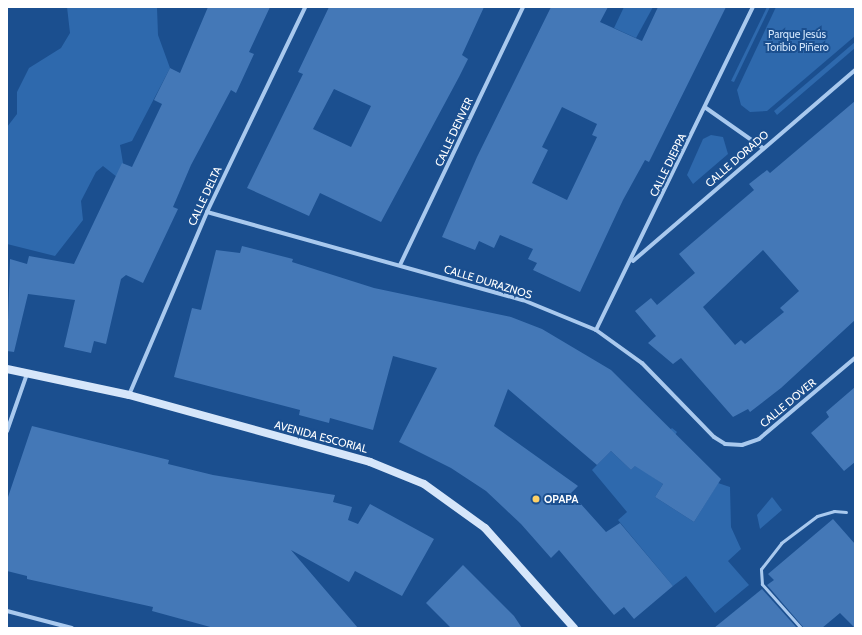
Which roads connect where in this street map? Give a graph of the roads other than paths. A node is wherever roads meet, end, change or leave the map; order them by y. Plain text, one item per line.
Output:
1 (305, 7) edge
2 (523, 7) edge
3 (753, 7) edge
4 (855, 70) edge
5 (706, 108) junction
6 (763, 148) junction
7 (207, 212) junction
8 (631, 263) junction
9 (400, 265) junction
10 (596, 330) junction
11 (855, 358) edge
12 (7, 369) edge
13 (27, 374) junction
14 (129, 395) junction
15 (7, 431) edge
16 (725, 444) joint
17 (846, 512) dead end
18 (7, 611) edge
19 (72, 628) edge
20 (574, 628) edge
21 (801, 628) edge

1 - 7 street, CALLE DELTA
2 - 9 street, CALLE DENVER
3 - 5 street, CALLE DIEPPA
4 - 6 street, CALLE DORADO
5 - 6 street
5 - 8 street, CALLE DIEPPA
6 - 8 street, CALLE DORADO
7 - 9 street, CALLE DURAZNOS
7 - 14 street, CALLE DELTA
8 - 10 street, CALLE DIEPPA
9 - 10 street, CALLE DURAZNOS
10 - 16 street, CALLE DURAZNOS
11 - 16 street, CALLE DOVER
12 - 13 street, AVENIDA ESCORIAL
13 - 14 street, AVENIDA ESCORIAL
13 - 15 street
14 - 20 street, AVENIDA ESCORIAL
17 - 21 lane
18 - 19 street

